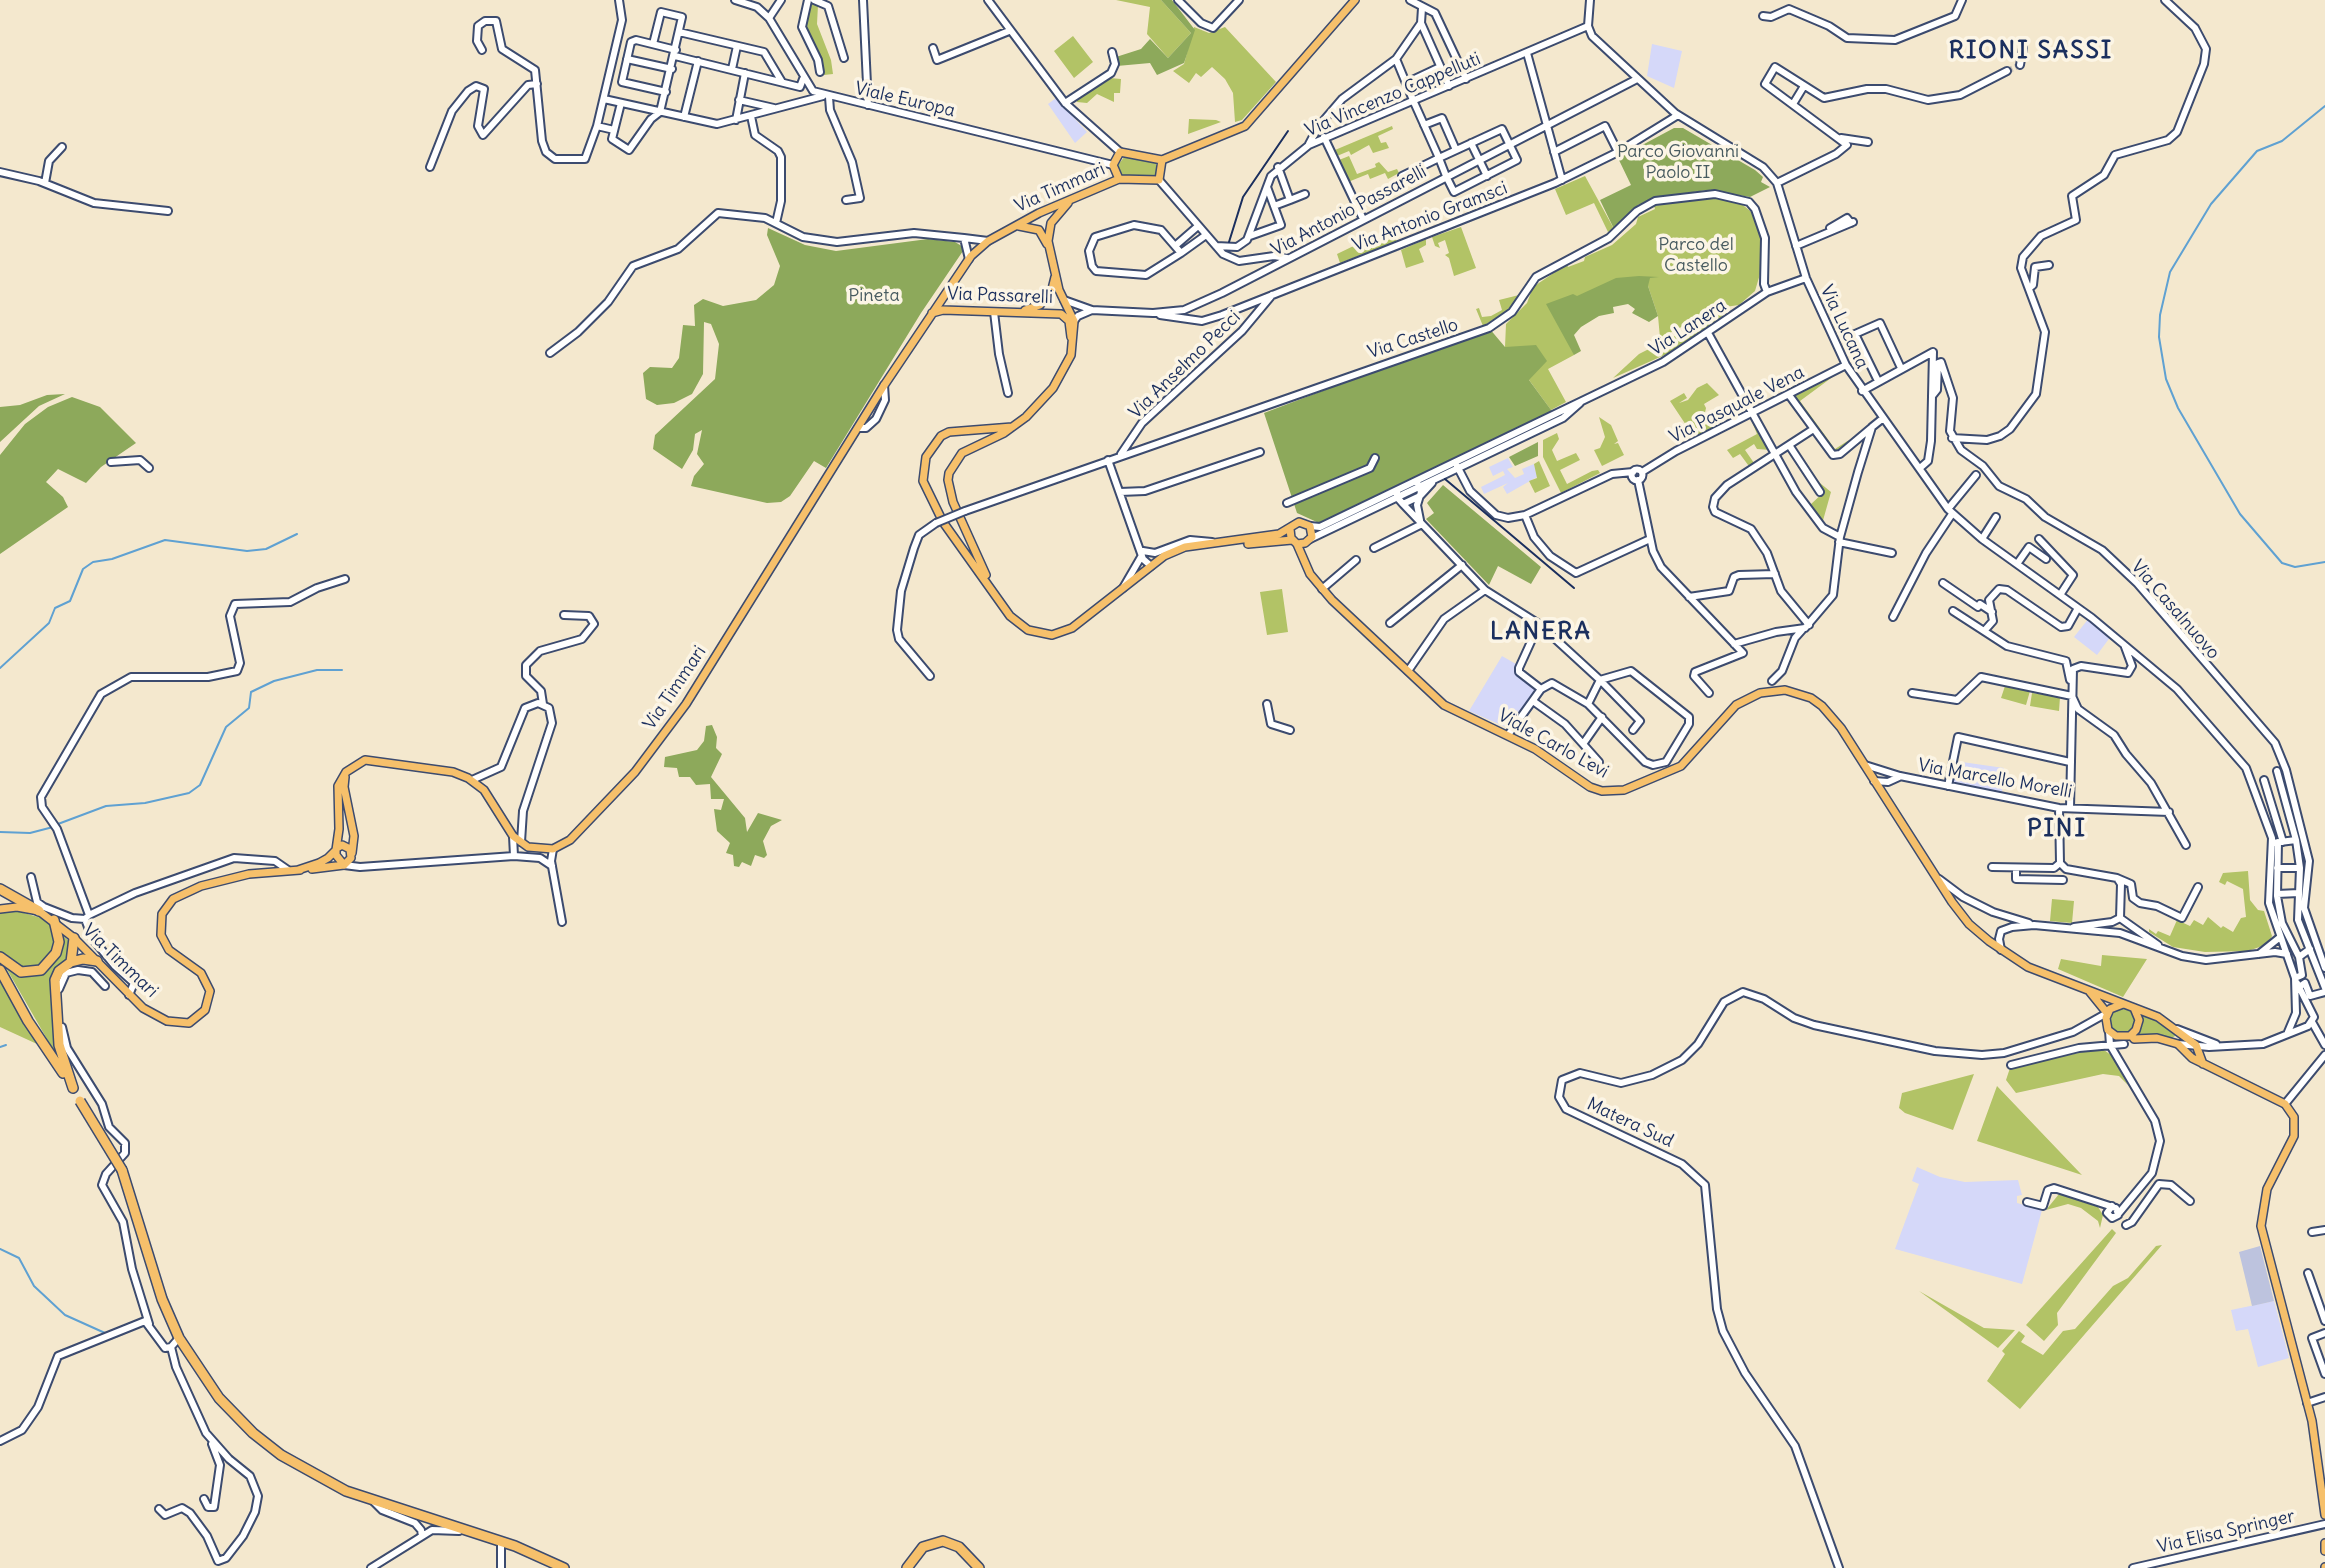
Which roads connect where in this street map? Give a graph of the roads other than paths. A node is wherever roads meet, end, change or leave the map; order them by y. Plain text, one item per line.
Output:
1 (619, 0) edge
2 (735, 0) edge
3 (781, 0) edge
4 (808, 0) edge
5 (814, 0) edge
6 (863, 0) edge
7 (988, 0) edge
8 (1178, 0) edge
9 (1239, 0) edge
10 (1355, 0) edge
11 (1410, 0) edge
12 (1427, 0) edge
13 (1590, 0) edge
14 (1962, 0) edge
15 (2165, 0) edge
16 (1422, 8) junction
17 (1763, 16) dead end
18 (769, 18) junction
19 (1421, 23) junction
20 (1588, 26) junction
21 (1009, 31) junction
22 (679, 32) junction
23 (653, 44) junction
24 (737, 46) junction
25 (933, 48) dead end
26 (2023, 48) dead end
27 (482, 50) dead end
28 (1112, 52) dead end
29 (675, 53) junction
30 (1527, 53) junction
31 (844, 58) dead end
32 (627, 59) junction
33 (1396, 59) junction
34 (698, 61) junction
35 (2020, 65) dead end
36 (1440, 67) junction
37 (671, 69) junction
38 (732, 69) junction
39 (2007, 71) tunnel mouth
40 (820, 72) dead end
41 (745, 73) junction
42 (803, 79) junction
43 (1466, 79) junction
44 (1637, 79) junction
45 (782, 82) junction
46 (1406, 83) junction
47 (537, 84) junction
48 (1448, 86) junction
49 (1804, 86) junction
50 (800, 87) junction
51 (666, 92) junction
52 (827, 97) junction
53 (604, 99) junction
54 (739, 100) junction
55 (1413, 100) junction
56 (621, 103) junction
57 (798, 103) junction
58 (1065, 103) junction
59 (1793, 104) junction
60 (868, 105) junction
61 (777, 109) junction
62 (660, 112) junction
63 (1678, 115) junction
64 (751, 116) junction
65 (684, 117) junction
66 (736, 120) junction
67 (597, 125) junction
68 (1424, 125) junction
69 (1547, 125) junction
70 (614, 130) junction
71 (1324, 137) junction
72 (1841, 138) junction
73 (1868, 142) dead end
74 (1471, 143) junction
75 (1510, 144) junction
76 (1309, 145) junction
77 (62, 147) dead end
78 (1456, 150) junction
79 (1120, 152) junction
80 (1554, 152) junction
81 (1618, 152) junction
82 (1439, 158) junction
83 (1479, 159) junction
84 (1162, 160) junction
85 (1113, 165) junction
86 (430, 167) dead end
87 (1279, 167) junction
88 (3, 171) edge
89 (1402, 176) dead end
90 (1446, 176) junction
91 (1487, 176) junction
92 (1119, 179) junction
93 (1159, 180) junction
94 (1562, 180) junction
95 (45, 183) junction
96 (1777, 183) junction
97 (1267, 187) junction
98 (1305, 194) dead end
99 (846, 200) dead end
100 (1072, 200) junction
101 (1290, 200) junction
102 (1274, 206) junction
103 (165, 214) dead end
104 (1363, 219) junction
105 (1852, 222) dead end
106 (776, 223) junction
107 (1015, 226) junction
108 (1198, 226) junction
109 (1206, 235) junction
110 (1250, 236) junction
111 (964, 238) junction
112 (988, 240) junction
113 (1175, 246) junction
114 (1216, 246) junction
115 (1796, 246) junction
116 (1050, 251) junction
117 (1181, 253) junction
118 (1287, 258) junction
119 (969, 259) junction
120 (2049, 265) dead end
121 (1055, 276) junction
122 (1806, 278) junction
123 (2029, 288) junction
124 (1767, 292) junction
125 (944, 293) junction
126 (1272, 295) junction
127 (1062, 299) junction
128 (1200, 303) junction
129 (1092, 310) junction
130 (1184, 310) junction
131 (950, 311) junction
132 (994, 312) junction
133 (1014, 312) junction
134 (1153, 313) junction
135 (929, 314) junction
136 (1194, 315) junction
137 (1184, 319) junction
138 (1074, 321) junction
139 (1202, 321) junction
140 (1708, 333) junction
141 (550, 353) dead end
142 (1068, 362) junction
143 (1846, 366) junction
144 (1901, 368) junction
145 (1878, 381) junction
146 (1862, 391) junction
147 (1008, 393) dead end
148 (1789, 395) junction
149 (1932, 397) junction
150 (1754, 414) junction
151 (1882, 419) junction
152 (1012, 427) junction
153 (1872, 427) junction
154 (1812, 430) junction
155 (1952, 438) junction
156 (1789, 445) junction
157 (1260, 452) dead end
158 (1773, 454) junction
159 (1119, 456) junction
160 (1376, 458) dead end
161 (1108, 460) junction
162 (111, 462) dead end
163 (1456, 465) junction
164 (149, 468) dead end
165 (1920, 468) junction
166 (1113, 472) junction
167 (1633, 472) junction
168 (1642, 472) junction
169 (1976, 475) dead end
170 (1436, 478) junction
171 (1638, 480) junction
172 (1417, 484) junction
173 (1120, 492) junction
174 (1820, 492) dead end
175 (1397, 494) junction
176 (1420, 496) junction
177 (1287, 503) dead end
178 (1403, 504) junction
179 (1950, 512) junction
180 (1525, 515) junction
181 (1996, 517) dead end
182 (1421, 523) junction
183 (1310, 526) junction
184 (1290, 529) junction
185 (1650, 539) junction
186 (1840, 539) junction
187 (1982, 539) junction
188 (2039, 539) dead end
189 (1309, 541) junction
190 (1294, 542) junction
191 (1234, 543) junction
192 (1217, 544) junction
193 (1374, 548) dead end
194 (1141, 550) junction
195 (1892, 554) dead end
196 (2046, 559) dead end
197 (1356, 560) dead end
198 (1306, 564) junction
199 (2017, 564) junction
200 (1462, 565) junction
201 (1151, 566) junction
202 (1775, 574) junction
203 (345, 579) dead end
204 (1943, 583) dead end
205 (1124, 588) junction
206 (991, 589) junction
207 (1322, 589) junction
208 (1485, 590) junction
209 (2060, 595) junction
210 (1689, 597) junction
211 (2078, 608) junction
212 (1954, 611) dead end
213 (1992, 612) junction
214 (564, 615) dead end
215 (1893, 617) dead end
216 (1391, 623) dead end
217 (1538, 624) junction
218 (1808, 625) junction
219 (1985, 630) junction
220 (1734, 644) junction
221 (2124, 645) junction
222 (1408, 671) junction
223 (930, 676) dead end
224 (1600, 680) junction
225 (1772, 681) dead end
226 (2071, 682) junction
227 (1541, 689) junction
228 (1709, 693) dead end
229 (1912, 693) dead end
230 (2072, 696) junction
231 (1533, 701) junction
232 (544, 704) junction
233 (1267, 704) dead end
234 (1587, 704) junction
235 (1602, 717) junction
236 (1290, 730) dead end
237 (1633, 730) dead end
238 (1508, 735) junction
239 (1583, 744) junction
240 (1599, 762) dead end
241 (2070, 762) junction
242 (1863, 764) junction
243 (2277, 771) dead end
244 (346, 772) junction
245 (1884, 772) junction
246 (1900, 776) junction
247 (472, 780) junction
248 (1874, 780) junction
249 (2264, 780) dead end
250 (1888, 782) junction
251 (1948, 786) junction
252 (1883, 796) junction
253 (2286, 800) junction
254 (2272, 804) junction
255 (2060, 808) junction
256 (2070, 808) junction
257 (2169, 812) junction
258 (513, 836) junction
259 (2296, 840) junction
260 (521, 842) junction
261 (2277, 842) junction
262 (2186, 845) dead end
263 (554, 849) junction
264 (336, 850) junction
265 (351, 855) junction
266 (514, 856) junction
267 (2060, 863) junction
268 (344, 865) junction
269 (552, 866) junction
270 (360, 867) junction
271 (1992, 867) dead end
272 (2015, 868) junction
273 (2277, 868) junction
274 (2300, 868) junction
275 (288, 870) junction
276 (298, 870) junction
277 (1935, 876) junction
278 (31, 877) dead end
279 (2117, 878) junction
280 (2063, 880) dead end
281 (2198, 887) dead end
282 (0, 889) edge
283 (2299, 893) junction
284 (2277, 894) junction
285 (0, 909) edge
286 (39, 911) junction
287 (87, 917) junction
288 (2120, 918) junction
289 (54, 920) junction
290 (2298, 920) junction
291 (562, 922) dead end
292 (2283, 923) junction
293 (2034, 925) junction
294 (2068, 929) junction
295 (74, 938) junction
296 (2279, 938) junction
297 (2162, 949) junction
298 (2310, 949) junction
299 (2001, 950) junction
300 (2258, 954) junction
301 (2287, 954) junction
302 (0, 957) edge
303 (2299, 957) junction
304 (97, 961) junction
305 (71, 962) junction
306 (2325, 968) edge
307 (0, 970) edge
308 (2295, 978) junction
309 (2302, 985) dead end
310 (105, 986) dead end
311 (2325, 990) edge
312 (2090, 991) junction
313 (130, 995) junction
314 (2124, 1004) junction
315 (2134, 1008) junction
316 (2310, 1009) junction
317 (2107, 1013) junction
318 (2295, 1015) junction
319 (2312, 1022) junction
320 (2088, 1023) junction
321 (2305, 1027) junction
322 (2175, 1028) junction
323 (2109, 1030) junction
324 (2288, 1032) junction
325 (2130, 1035) junction
326 (2124, 1044) junction
327 (2178, 1044) junction
328 (2110, 1045) junction
329 (2196, 1045) junction
330 (2325, 1045) edge
331 (2228, 1046) junction
332 (2325, 1055) edge
333 (2118, 1057) junction
334 (2203, 1064) junction
335 (2011, 1065) dead end
336 (73, 1088) junction
337 (2285, 1104) junction
338 (2190, 1201) dead end
339 (2027, 1202) dead end
340 (2115, 1212) junction
341 (2325, 1230) edge
342 (2312, 1232) dead end
343 (2308, 1273) dead end
344 (2325, 1321) edge
345 (149, 1324) junction
346 (2325, 1334) edge
347 (179, 1338) junction
348 (171, 1348) junction
349 (2325, 1374) edge
350 (2325, 1397) edge
351 (2307, 1403) junction
352 (206, 1433) junction
353 (0, 1441) edge
354 (204, 1499) dead end
355 (374, 1502) junction
356 (159, 1508) dead end
357 (2325, 1515) edge
358 (2325, 1524) edge
359 (470, 1532) junction
360 (422, 1536) junction
361 (501, 1541) junction
362 (2325, 1543) edge
363 (2325, 1551) edge
364 (371, 1568) edge
365 (501, 1568) edge
366 (565, 1568) edge
367 (907, 1568) edge
368 (979, 1568) edge
369 (1839, 1568) edge
370 (2133, 1568) edge

1 - 53 street
2 - 18 street
3 - 18 street
4 - 40 street
5 - 31 street
6 - 60 street
7 - 21 street
8 - 9 street
10 - 84 main road
11 - 16 street
12 - 16 street
13 - 20 street
14 - 17 street
15 - 123 street
16 - 19 street
16 - 43 street
18 - 42 street, Viale Europa
19 - 33 street
19 - 36 street
20 - 30 street, Via Vincenzo Cappelluti
20 - 44 street, Via Lucana
21 - 25 street
21 - 58 street
22 - 23 street
22 - 24 street
22 - 29 street
23 - 29 street
23 - 32 street
24 - 38 street
24 - 45 street
26 - 35 street
27 - 47 street
28 - 58 street
29 - 34 street
29 - 37 street
30 - 43 street, Via Vincenzo Cappelluti
30 - 69 street
32 - 37 street
32 - 51 street
33 - 46 street
33 - 76 street
34 - 38 street
34 - 65 street
36 - 46 street
36 - 48 street
37 - 51 street
38 - 41 street
39 - 49 street
41 - 45 street
41 - 54 street
42 - 50 street
42 - 52 street, Viale Europa
43 - 48 street, Via Vincenzo Cappelluti
44 - 63 street, Via Lucana
44 - 69 street, Via Antonio Passarelli
45 - 50 street
46 - 55 street
47 - 67 street
47 - 86 street
48 - 55 street, Via Vincenzo Cappelluti
49 - 59 street
49 - 59 street
50 - 57 street
51 - 62 street
52 - 57 street
52 - 60 street, Viale Europa
52 - 99 street
53 - 56 street
53 - 67 street
54 - 61 street
54 - 66 street
55 - 68 street
55 - 71 street, Via Vincenzo Cappelluti
56 - 62 street
56 - 70 street
57 - 61 street
58 - 79 street
59 - 72 street
60 - 85 street, Viale Europa
61 - 64 street
62 - 65 street
62 - 70 street
63 - 81 street, Via Antonio Gramsci
63 - 96 street, Via Lucana
64 - 66 street
64 - 106 street
65 - 66 street
67 - 70 street
68 - 78 street
68 - 82 street
69 - 75 street, Via Antonio Passarelli
69 - 80 street
71 - 76 street, Via Vincenzo Cappelluti
71 - 104 street
72 - 73 street
72 - 96 street
74 - 75 street
74 - 78 street
74 - 83 street
75 - 83 street, Via Antonio Passarelli
75 - 91 street
76 - 87 street, Via Vincenzo Cappelluti
77 - 95 street
78 - 82 street
79 - 84 main road
79 - 85 main road
80 - 81 street
80 - 94 street
81 - 94 street, Via Antonio Gramsci
82 - 89 street
82 - 90 street
83 - 90 street, Via Antonio Passarelli
83 - 91 street
84 - 93 main road
85 - 92 main road
87 - 97 street, Via Vincenzo Cappelluti
87 - 101 street
88 - 95 street
90 - 91 street
90 - 104 street, Via Antonio Passarelli
92 - 93 main road
92 - 100 main road, Via Timmari
93 - 108 street
94 - 126 street, Via Antonio Gramsci
95 - 103 street
96 - 115 street, Via Lucana
97 - 102 street
97 - 110 street, Via Vincenzo Cappelluti
98 - 101 street
100 - 107 main road, Via Timmari
100 - 116 main road
101 - 102 street
102 - 110 street
104 - 118 street, Via Antonio Passarelli
105 - 115 street
106 - 111 street
106 - 141 street
107 - 112 main road, Via Timmari
107 - 116 main road
108 - 109 street
108 - 113 street
109 - 114 street
109 - 117 street
110 - 114 street
111 - 112 street
111 - 119 street
112 - 119 main road, Via Timmari
113 - 117 street
113 - 117 street
114 - 118 street
115 - 122 street, Via Lucana
116 - 121 main road
118 - 128 street, Via Antonio Passarelli
119 - 125 main road, Via Timmari
120 - 123 street
121 - 127 main road
121 - 133 main road
122 - 124 street, Via Lanera
122 - 143 street, Via Lucana
123 - 155 street
124 - 140 street, Via Lanera
124 - 159 street, Via Castello
125 - 131 main road
125 - 135 main road, Via Timmari
126 - 139 street, Via Antonio Gramsci
126 - 159 street, Via Anselmo Pecci
127 - 129 street, Via Antonio Passarelli
127 - 138 main road
128 - 130 street, Via Antonio Passarelli
128 - 136 street
129 - 134 street, Via Antonio Passarelli
129 - 138 street
130 - 134 street, Via Antonio Passarelli
130 - 136 street
130 - 137 street
131 - 132 main road, Via Passarelli
131 - 135 main road, Via Passarelli
132 - 133 main road, Via Passarelli
132 - 147 street
133 - 142 main road, Via Passarelli
134 - 137 street, Via Antonio Gramsci
135 - 263 main road, Via Timmari
136 - 139 street
137 - 139 street, Via Antonio Gramsci
138 - 142 main road
140 - 150 street
140 - 163 street, Via Lanera
142 - 152 main road
143 - 146 street, Via Lucana
143 - 148 street, Via Pasquale Vena
144 - 145 street
144 - 145 street
144 - 149 street
145 - 146 street
146 - 151 street, Via Lucana
148 - 150 street, Via Pasquale Vena
148 - 154 street
149 - 155 street
149 - 165 street
150 - 158 street
150 - 168 street, Via Pasquale Vena
151 - 153 street
151 - 165 street, Via Lucana
152 - 206 main road
152 - 206 main road
153 - 154 street
153 - 186 street
154 - 156 street
155 - 306 street, Via Casalnuovo
156 - 158 street
156 - 174 street
157 - 173 street
158 - 186 street
158 - 202 street
159 - 161 street, Via Castello
159 - 166 street, Via Anselmo Pecci
160 - 177 street
161 - 166 street
161 - 223 street, Via Castello, bridge
162 - 164 street
163 - 170 street, Via Lanera
163 - 172 street, Via Lanera
163 - 180 street
165 - 179 street, Via Lucana
166 - 173 street
167 - 168 street
167 - 171 street
167 - 180 street
168 - 171 street
169 - 179 street
170 - 172 street, Via Lanera
170 - 176 street, Via Lanera
171 - 185 street
172 - 175 street, Via Lanera
172 - 176 street
173 - 194 street
175 - 178 street
175 - 183 street, Via Lanera
175 - 189 street, Via Lanera
176 - 178 street, Via Lanera
176 - 182 street
178 - 182 street
179 - 187 street, Via Lucana
179 - 215 street
180 - 185 street
181 - 187 street
182 - 193 street
182 - 200 street
183 - 184 main road
183 - 189 main road
184 - 190 main road, Viale Carlo Levi
184 - 191 main road
185 - 210 street
186 - 195 street
186 - 218 street
187 - 199 street, Via Lucana
188 - 209 street
189 - 190 main road
189 - 198 main road
190 - 191 main road
190 - 198 main road, Viale Carlo Levi
191 - 192 main road
192 - 194 street
192 - 201 main road
194 - 201 street
194 - 205 street
196 - 199 street
197 - 207 street
198 - 207 main road, Viale Carlo Levi
199 - 209 street, Via Lucana
200 - 208 street
200 - 216 street
201 - 205 main road
202 - 210 street
202 - 218 street
203 - 287 street
204 - 213 street
205 - 206 main road
207 - 222 main road, Viale Carlo Levi
208 - 217 street
208 - 222 street
209 - 211 street, Via Lucana
210 - 220 street
211 - 213 street
211 - 221 street, Via Lucana
212 - 219 street
213 - 219 street
214 - 232 street
217 - 224 street
217 - 227 street
218 - 220 street
218 - 225 street
219 - 226 street
220 - 228 street
221 - 226 street
221 - 261 street, Via Lucana
222 - 238 main road, Viale Carlo Levi
224 - 234 street
224 - 235 street
224 - 237 street
226 - 230 street
227 - 231 street
227 - 234 street
229 - 230 street
230 - 241 street
230 - 257 street
231 - 238 street
231 - 239 street
232 - 247 street
232 - 260 street
233 - 236 street
234 - 235 street
235 - 239 street
238 - 242 main road, Viale Carlo Levi
239 - 240 street
241 - 251 street
241 - 256 street
242 - 245 street, Via Marcello Morelli
242 - 248 main road, Viale Carlo Levi
243 - 253 street
244 - 247 main road
244 - 264 main road
244 - 265 main road
245 - 246 street, Via Marcello Morelli
245 - 248 street
246 - 250 street
246 - 251 street, Via Marcello Morelli
247 - 258 main road
248 - 250 street
248 - 252 main road, Viale Carlo Levi
249 - 254 street
250 - 252 street
251 - 255 street, Via Marcello Morelli
252 - 277 main road, Viale Carlo Levi
253 - 254 street
253 - 259 street
254 - 261 street
255 - 256 street, Via Marcello Morelli
255 - 267 street
256 - 257 street, Via Marcello Morelli
257 - 262 street
258 - 260 main road
258 - 266 street
259 - 261 street
259 - 274 street
260 - 263 main road
261 - 273 street
261 - 296 street
263 - 269 street
264 - 265 main road
264 - 268 main road
264 - 276 main road
265 - 268 main road
265 - 270 street
266 - 269 street
266 - 270 street
267 - 272 street
267 - 279 street
268 - 270 street
268 - 276 main road, Via Timmari
269 - 291 street
271 - 272 street
272 - 280 street
273 - 274 street
273 - 284 street
274 - 283 street
275 - 276 main road, Via Timmari
275 - 287 street
275 - 313 main road, Via Timmari
277 - 293 street
277 - 299 main road, Viale Carlo Levi
278 - 287 street
279 - 281 street
279 - 288 street
282 - 286 highway
283 - 284 street
283 - 290 street
284 - 292 street
285 - 286 main road, Via Timmari
286 - 289 main road, Via Timmari
287 - 313 street
288 - 294 street
288 - 297 street
289 - 295 main road, Via Timmari
289 - 302 highway
290 - 292 street
290 - 298 street
292 - 303 street
293 - 294 street
293 - 299 street
294 - 297 street
295 - 304 main road, Via Timmari
295 - 305 highway
296 - 300 street
296 - 301 street
297 - 300 street
298 - 303 street
298 - 311 street
299 - 312 main road, Viale Carlo Levi
300 - 301 street
301 - 308 street
303 - 308 street
304 - 305 highway
304 - 313 main road, Via Timmari
305 - 336 highway
307 - 336 highway
308 - 316 street
308 - 318 street
309 - 311 street
310 - 345 street
312 - 314 main road, Viale Carlo Levi
312 - 317 main road
314 - 315 main road
314 - 317 main road
315 - 322 main road
315 - 325 main road
316 - 318 street
316 - 319 street
317 - 320 street
317 - 323 main road
318 - 321 street
318 - 324 street
319 - 321 street
319 - 330 street
320 - 323 street
320 - 369 street, Matera Sud
321 - 324 street
322 - 329 main road
322 - 331 street
323 - 325 main road
323 - 328 street
324 - 331 street
325 - 326 street
325 - 327 main road
326 - 328 street
326 - 333 street
327 - 329 street
327 - 334 main road
328 - 333 street
328 - 335 street
329 - 331 street
329 - 334 main road
332 - 337 street
333 - 340 street
334 - 337 main road
336 - 347 highway, bridge
337 - 351 main road
338 - 340 street
339 - 340 street
341 - 342 street
343 - 344 street
345 - 348 street
345 - 353 street
346 - 349 street
347 - 348 street
347 - 355 highway
348 - 352 street
350 - 351 street
351 - 357 main road
352 - 354 street
352 - 356 street
355 - 359 highway
355 - 360 street
358 - 370 street, Via Elisa Springer
359 - 360 street
359 - 361 highway
360 - 364 street
361 - 365 street
361 - 366 highway
362 - 363 main road
367 - 368 highway

